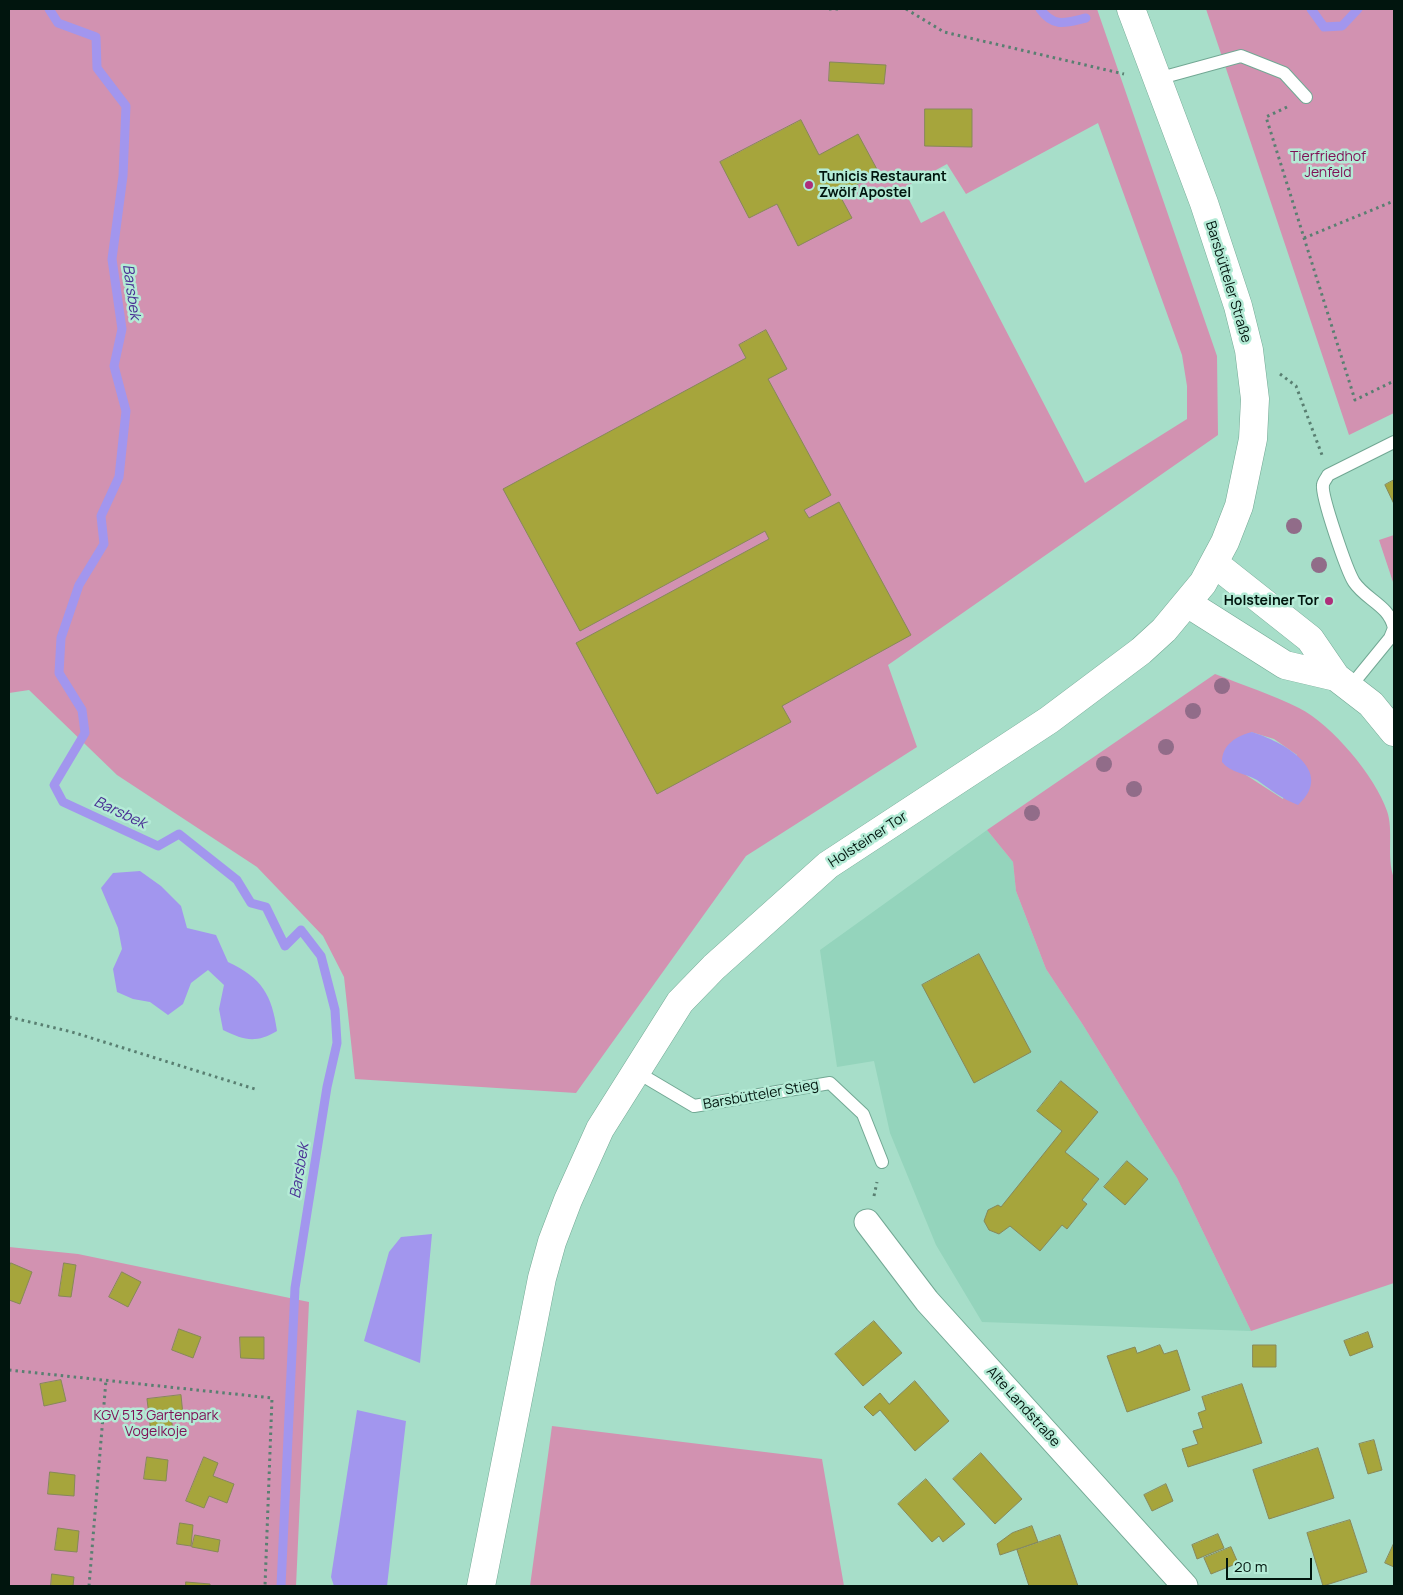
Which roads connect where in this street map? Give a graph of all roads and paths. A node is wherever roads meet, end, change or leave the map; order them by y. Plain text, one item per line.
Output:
1 (829, 9) edge
2 (841, 9) edge
3 (906, 9) edge
4 (1131, 9) edge
5 (1157, 79) junction
6 (1306, 97) joint
7 (1394, 200) edge
8 (1304, 238) junction
9 (1249, 350) junction
10 (1394, 381) edge
11 (1394, 442) edge
12 (1328, 475) junction
13 (1214, 563) junction
14 (1187, 603) junction
15 (1343, 682) junction
16 (1394, 732) edge
17 (9, 1017) edge
18 (635, 1071) junction
19 (258, 1090) dead end
20 (882, 1162) joint
21 (867, 1222) joint
22 (9, 1370) edge
23 (106, 1380) junction
24 (89, 1586) edge
25 (265, 1586) edge
26 (481, 1586) edge
27 (1185, 1586) edge

1 - 2 path
3 - 5 path
4 - 5 main road, Barsbütteler Straße
5 - 6 lane
5 - 9 main road, Barsbütteler Straße
6 - 8 path
7 - 8 path
8 - 10 path
9 - 12 path
9 - 13 main road, Barsbütteler Straße
11 - 12 lane
12 - 15 lane
13 - 14 main road, Barsbütteler Straße
13 - 15 main road
14 - 15 main road
14 - 18 main road, Holsteiner Tor
15 - 16 main road
17 - 19 path
18 - 20 lane, Barsbütteler Stieg
18 - 26 main road, Holsteiner Tor
20 - 21 path
21 - 27 street, Alte Landstraße
22 - 23 path
23 - 24 path
23 - 25 path

